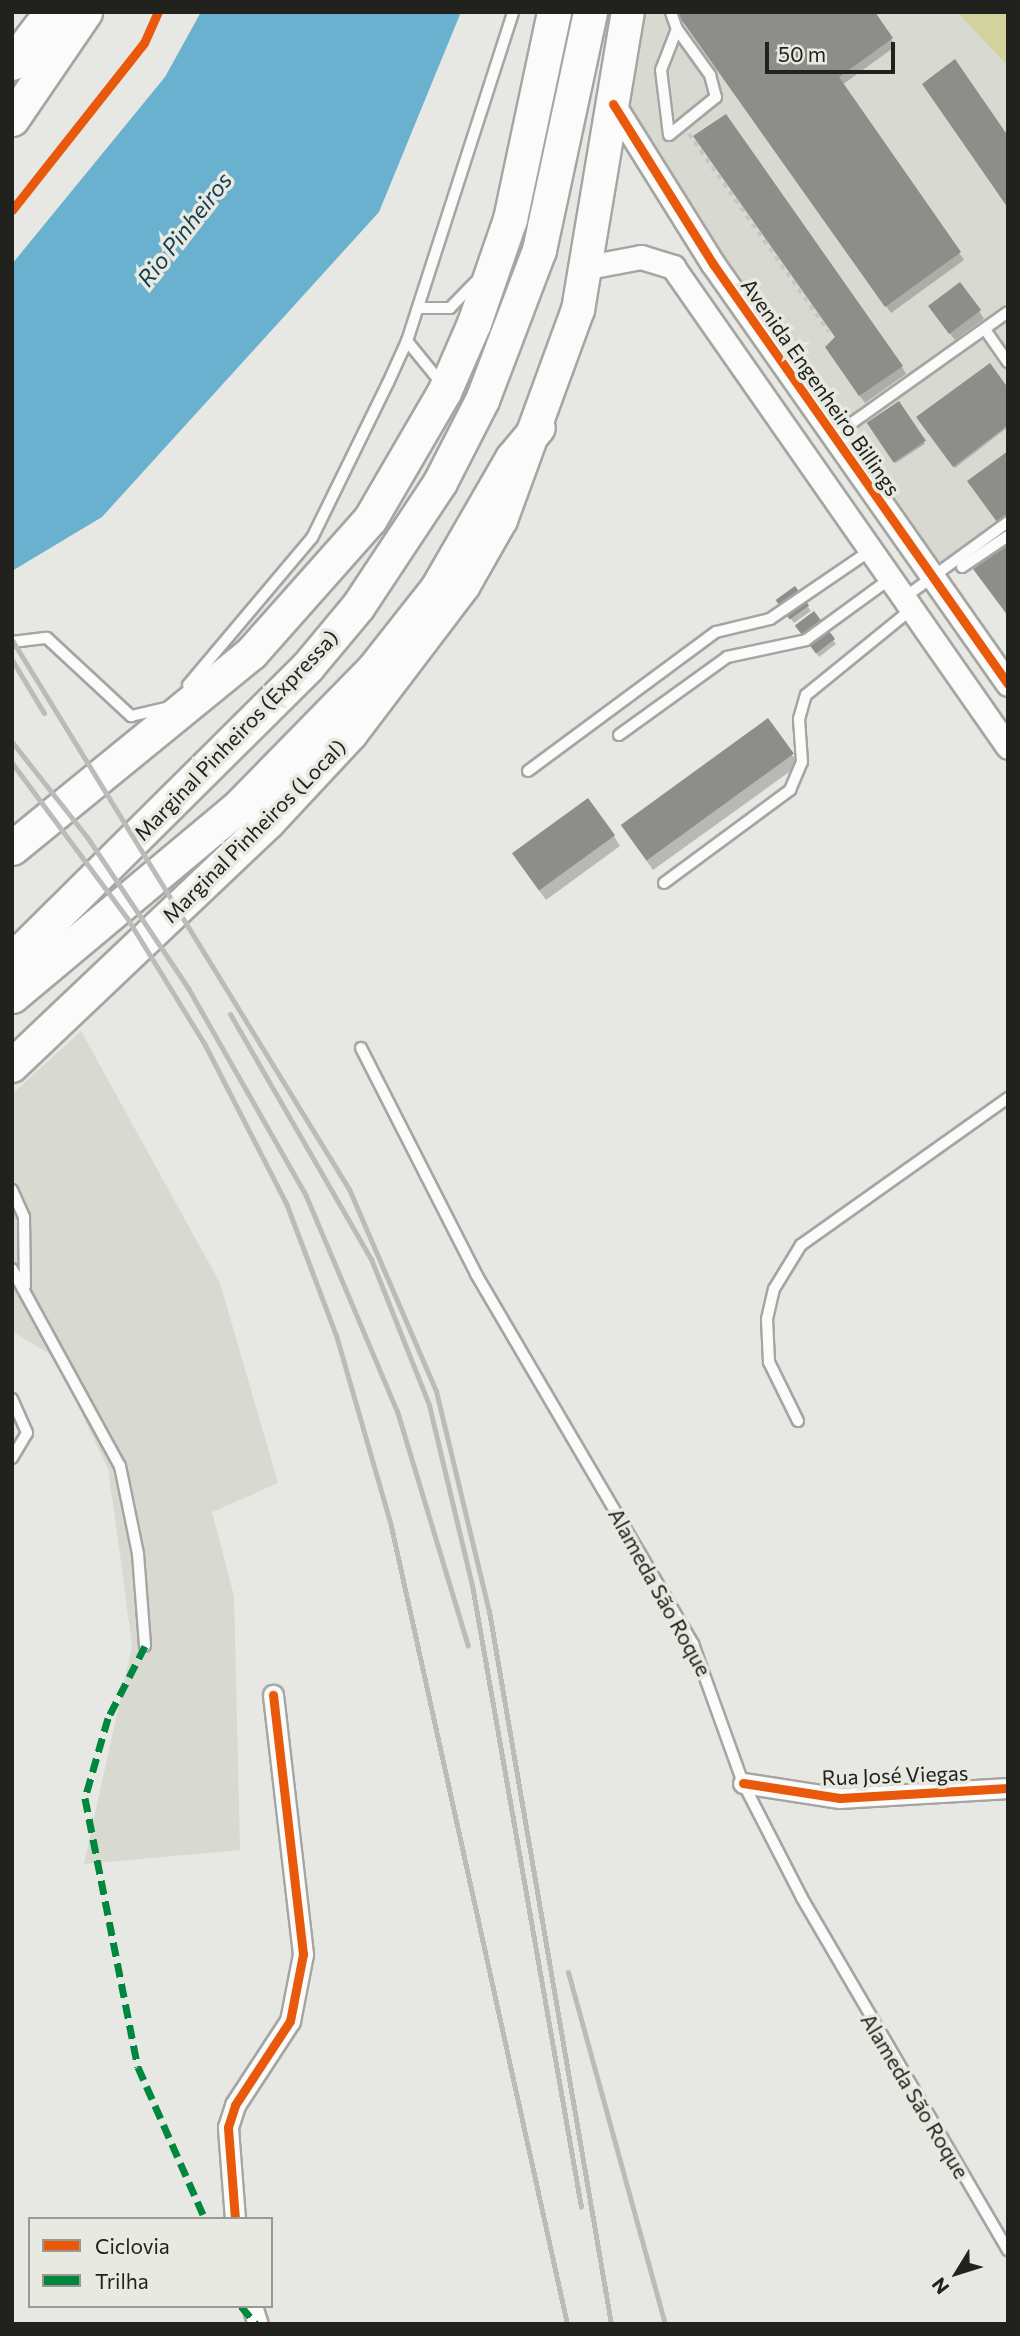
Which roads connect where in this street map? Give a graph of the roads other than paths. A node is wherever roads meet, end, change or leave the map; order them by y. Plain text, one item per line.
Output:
1 (24, 12) edge
2 (51, 12) edge
3 (85, 12) edge
4 (513, 12) edge
5 (554, 12) edge
6 (590, 12) edge
7 (628, 12) edge
8 (671, 12) edge
9 (12, 29) edge
10 (677, 29) junction
11 (12, 62) edge
12 (613, 104) junction
13 (12, 119) edge
14 (495, 262) junction
15 (713, 264) junction
16 (587, 267) junction
17 (685, 283) junction
18 (418, 308) junction
19 (1008, 312) edge
20 (986, 331) junction
21 (407, 341) junction
22 (1008, 362) edge
23 (446, 389) junction
24 (538, 427) junction
25 (834, 436) junction
26 (1008, 522) edge
27 (1008, 536) edge
28 (872, 550) junction
29 (962, 567) dead end
30 (933, 577) junction
31 (892, 578) junction
32 (909, 603) junction
33 (12, 642) edge
34 (1006, 681) edge
35 (975, 699) junction
36 (620, 734) dead end
37 (1008, 747) edge
38 (528, 771) dead end
39 (12, 848) edge
40 (664, 883) dead end
41 (12, 960) edge
42 (12, 996) edge
43 (361, 1048) dead end
44 (12, 1066) edge
45 (1008, 1098) edge
46 (12, 1190) edge
47 (12, 1269) edge
48 (25, 1287) junction
49 (12, 1399) edge
50 (798, 1421) dead end
51 (12, 1458) edge
52 (145, 1646) dead end
53 (272, 1695) dead end
54 (743, 1783) junction
55 (1008, 1788) edge
56 (235, 2217) edge
57 (1008, 2250) edge

1 - 9 highway
2 - 11 highway
3 - 13 highway
4 - 18 lane
5 - 14 highway
6 - 41 highway, Marginal Pinheiros (Expressa)
7 - 12 highway, Marginal Pinheiros (Local)
8 - 10 lane
10 - 10 lane
12 - 15 street, Avenida Engenheiro Billings
12 - 16 highway, Marginal Pinheiros (Local)
14 - 18 lane
14 - 23 highway
15 - 17 street
15 - 25 street, Avenida Engenheiro Billings
16 - 17 street
16 - 24 highway, Marginal Pinheiros (Local)
17 - 28 street
18 - 21 lane
19 - 20 lane
20 - 22 lane
20 - 25 lane
21 - 23 lane
21 - 33 lane
23 - 39 highway
24 - 42 highway
24 - 44 highway, Marginal Pinheiros (Local)
25 - 30 street, Avenida Engenheiro Billings
26 - 30 lane
27 - 29 lane
28 - 31 street
28 - 38 lane
30 - 32 lane
30 - 34 street, Avenida Engenheiro Billings
31 - 32 street
31 - 36 lane
32 - 35 street
32 - 40 lane
34 - 35 street
35 - 37 street
43 - 54 lane, Alameda São Roque
45 - 50 lane
46 - 48 lane
47 - 48 lane
48 - 52 lane
49 - 51 lane
53 - 56 street
54 - 55 street, Rua José Viegas
54 - 57 lane, Alameda São Roque

